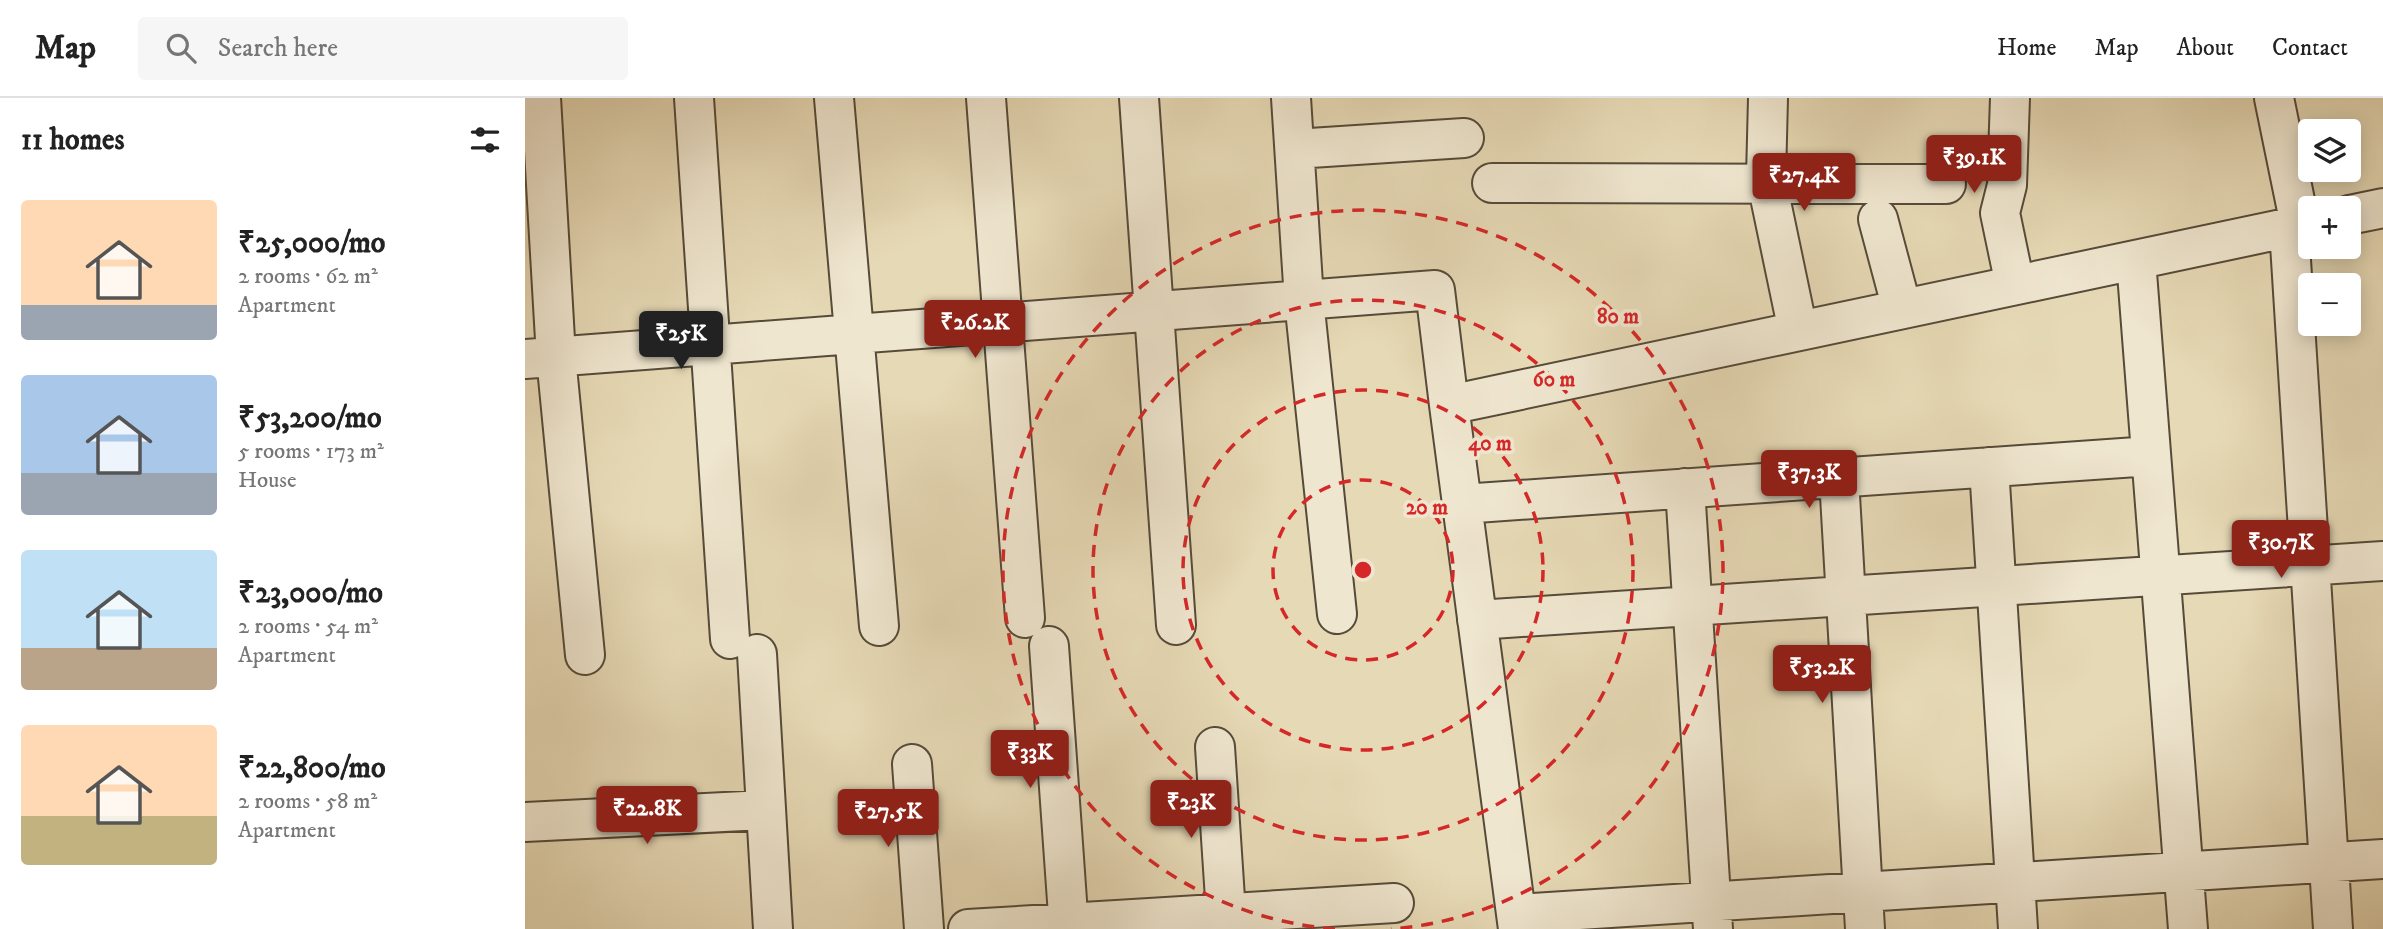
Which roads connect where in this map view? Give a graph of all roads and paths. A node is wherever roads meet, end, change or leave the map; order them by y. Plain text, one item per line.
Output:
1 (541, 98) edge
2 (694, 98) edge
3 (834, 98) edge
4 (986, 98) edge
5 (1139, 98) edge
6 (1291, 98) edge
7 (1768, 98) edge
8 (2010, 98) edge
9 (2274, 98) edge
10 (1464, 138) dead end
11 (1295, 149) junction
12 (1492, 183) dead end
13 (1767, 183) junction
14 (1946, 184) dead end
15 (2383, 208) edge
16 (2361, 213) edge
17 (1878, 219) dead end
18 (2298, 221) edge
19 (2298, 226) edge
20 (2300, 259) edge
21 (2136, 260) junction
22 (2015, 285) junction
23 (1304, 300) junction
24 (1902, 309) junction
25 (1156, 311) junction
26 (1003, 323) junction
27 (1798, 331) junction
28 (855, 334) junction
29 (709, 345) junction
30 (540, 358) edge
31 (1449, 405) junction
32 (2151, 456) junction
33 (1989, 467) junction
34 (1839, 478) junction
35 (1685, 488) junction
36 (1462, 504) junction
37 (2383, 561) edge
38 (2310, 566) junction
39 (2161, 576) junction
40 (1996, 587) junction
41 (1846, 596) junction
42 (1692, 606) junction
43 (1337, 614) dead end
44 (1024, 618) dead end
45 (1477, 620) junction
46 (879, 625) dead end
47 (1176, 625) dead end
48 (1049, 646) dead end
49 (585, 655) dead end
50 (1215, 747) dead end
51 (912, 764) dead end
52 (766, 810) junction
53 (525, 822) edge
54 (2383, 859) edge
55 (2329, 862) junction
56 (2183, 872) junction
57 (2015, 882) junction
58 (1394, 903) dead end
59 (1863, 911) edge
60 (1712, 915) edge
61 (1226, 921) edge
62 (1517, 922) edge
63 (1069, 926) edge
64 (773, 929) edge
65 (924, 929) edge
66 (968, 929) edge
67 (2018, 929) edge
68 (2188, 929) edge
69 (2333, 929) edge

1 - 30 street
2 - 29 street
3 - 28 street
4 - 26 street
5 - 25 street
6 - 11 street
7 - 13 street
8 - 22 street
9 - 18 street
10 - 11 street
11 - 23 street
12 - 13 street
13 - 14 street
13 - 27 street
15 - 16 street
17 - 24 street
19 - 21 street
20 - 38 street
21 - 22 street
21 - 32 street
22 - 24 street
23 - 25 street
23 - 31 street
23 - 43 street
24 - 27 street
25 - 26 street
25 - 47 street
26 - 28 street
26 - 44 street
27 - 31 street
28 - 29 street
28 - 46 street
29 - 30 street
29 - 52 street
30 - 49 street
31 - 36 street
32 - 33 street
32 - 39 street
33 - 34 street
33 - 40 street
34 - 35 street
34 - 41 street
35 - 36 street
35 - 42 street
36 - 45 street
37 - 38 street
38 - 39 street
38 - 55 street
39 - 40 street
39 - 56 street
40 - 41 street
40 - 57 street
41 - 42 street
41 - 59 street
42 - 45 street
42 - 60 street
45 - 62 street
48 - 63 street
50 - 61 street
51 - 65 street
52 - 53 street
52 - 64 street
54 - 55 street
55 - 56 street
55 - 69 street
56 - 57 street
56 - 68 street
57 - 59 street
57 - 67 street
58 - 61 street
59 - 60 street
60 - 62 street
61 - 63 street
63 - 66 street

